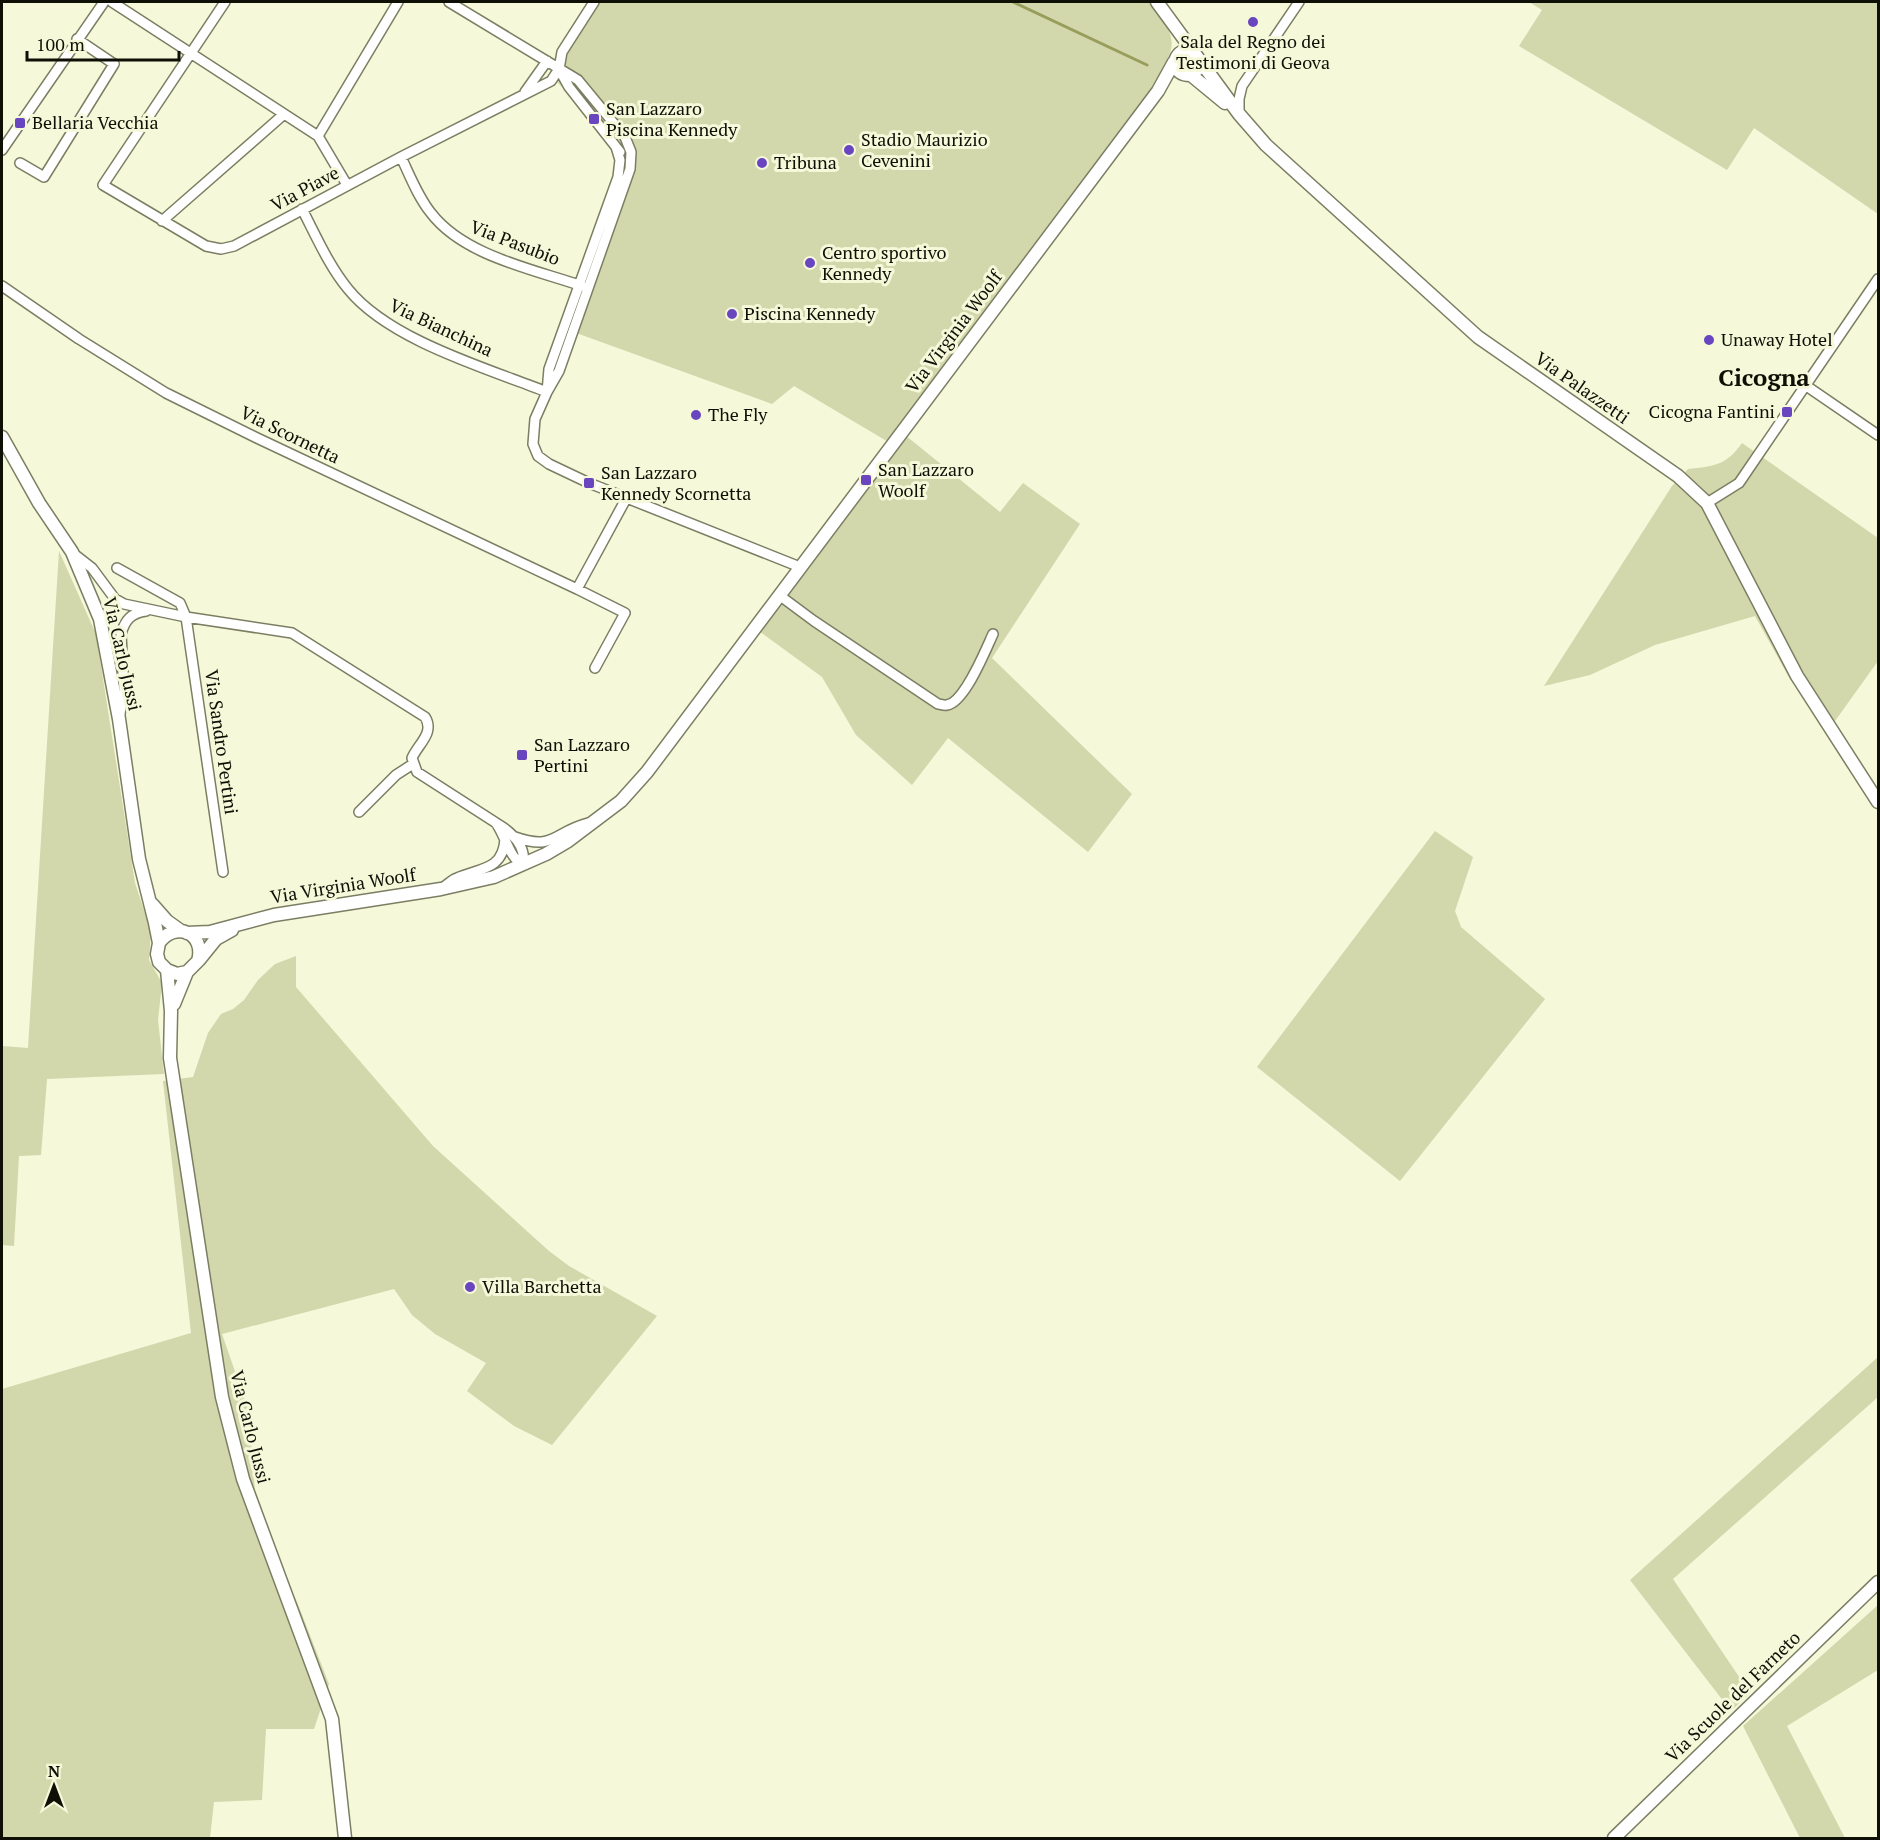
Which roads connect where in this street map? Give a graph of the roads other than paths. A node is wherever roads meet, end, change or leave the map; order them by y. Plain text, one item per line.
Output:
1 (104, 2) edge
2 (112, 2) edge
3 (225, 2) edge
4 (398, 2) edge
5 (450, 2) edge
6 (594, 2) edge
7 (1157, 2) edge
8 (1299, 2) edge
9 (1175, 25) junction
10 (77, 39) junction
11 (190, 54) junction
12 (1197, 56) junction
13 (1176, 58) junction
14 (547, 61) junction
15 (559, 69) junction
16 (1187, 75) junction
17 (1242, 86) junction
18 (1158, 90) junction
19 (1221, 90) junction
20 (523, 93) junction
21 (1239, 114) junction
22 (283, 115) junction
23 (318, 136) junction
24 (616, 147) junction
25 (2, 150) edge
26 (401, 157) junction
27 (20, 163) dead end
28 (630, 169) junction
29 (347, 185) junction
30 (302, 209) junction
31 (162, 221) junction
32 (1878, 279) edge
33 (2, 286) edge
34 (583, 287) junction
35 (1805, 385) junction
36 (547, 392) junction
37 (1878, 435) edge
38 (2, 437) edge
39 (627, 497) junction
40 (1707, 503) junction
41 (72, 552) junction
42 (800, 567) junction
43 (117, 568) dead end
44 (577, 589) junction
45 (779, 596) junction
46 (150, 610) junction
47 (186, 617) junction
48 (993, 633) dead end
49 (595, 668) dead end
50 (119, 720) junction
51 (413, 764) junction
52 (1878, 802) edge
53 (359, 812) dead end
54 (596, 821) junction
55 (509, 836) junction
56 (523, 864) junction
57 (223, 872) dead end
58 (441, 889) junction
59 (149, 901) junction
60 (251, 920) junction
61 (184, 932) junction
62 (159, 943) junction
63 (198, 961) junction
64 (167, 970) junction
65 (188, 972) junction
66 (171, 1011) junction
67 (1878, 1582) edge
68 (345, 1839) edge
69 (1614, 1839) edge

1 - 10 street
2 - 11 street
3 - 11 street
4 - 23 street
5 - 14 street
6 - 15 street
7 - 9 street, Via Palazzetti
8 - 17 street
9 - 12 street, Via Palazzetti
9 - 13 street
10 - 25 street
10 - 27 street
11 - 22 street
11 - 31 street, Via Piave
12 - 13 street
12 - 16 street
12 - 19 street, Via Palazzetti
13 - 16 street
13 - 18 street, Via Virginia Woolf
14 - 15 street
14 - 20 street, Via Piave
15 - 20 street, Via Piave
15 - 24 street
15 - 28 street
16 - 18 street, Via Virginia Woolf
16 - 21 street, Via Palazzetti
17 - 19 street
17 - 21 street
18 - 42 street, Via Virginia Woolf
19 - 21 street, Via Palazzetti
20 - 26 street, Via Piave
21 - 40 street, Via Palazzetti
22 - 23 street
22 - 31 street
23 - 29 street
24 - 28 street
24 - 34 street
26 - 29 street, Via Piave
26 - 34 street, Via Pasubio
28 - 34 street
29 - 30 street, Via Piave
30 - 31 street, Via Piave
30 - 36 street, Via Bianchina
32 - 35 street
33 - 44 street, Via Scornetta
34 - 36 street
35 - 37 street
35 - 40 street
36 - 39 street
38 - 41 street, Via Carlo Jussi
39 - 42 street
39 - 44 street
40 - 52 street, Via Palazzetti
41 - 46 street
41 - 50 street, Via Carlo Jussi
42 - 45 street, Via Virginia Woolf
43 - 47 street
44 - 49 street, Via Scornetta
45 - 48 street
45 - 54 street, Via Virginia Woolf
46 - 47 street
46 - 50 street
47 - 51 street
47 - 57 street, Via Sandro Pertini
50 - 59 street, Via Carlo Jussi
51 - 53 street
51 - 55 street
54 - 55 street, Via Virginia Woolf
54 - 56 street, Via Virginia Woolf
55 - 56 street
55 - 58 street, Via Virginia Woolf
56 - 58 street, Via Virginia Woolf
58 - 60 street, Via Virginia Woolf
59 - 61 street, Via Carlo Jussi
59 - 62 street, Via Carlo Jussi
60 - 61 street, Via Virginia Woolf
60 - 63 street, Via Virginia Woolf
61 - 62 street
61 - 63 street
62 - 64 street
63 - 65 street
64 - 65 street
64 - 66 street, Via Carlo Jussi
65 - 66 street, Via Carlo Jussi
66 - 68 street, Via Carlo Jussi
67 - 69 street, Via Scuole del Farneto

